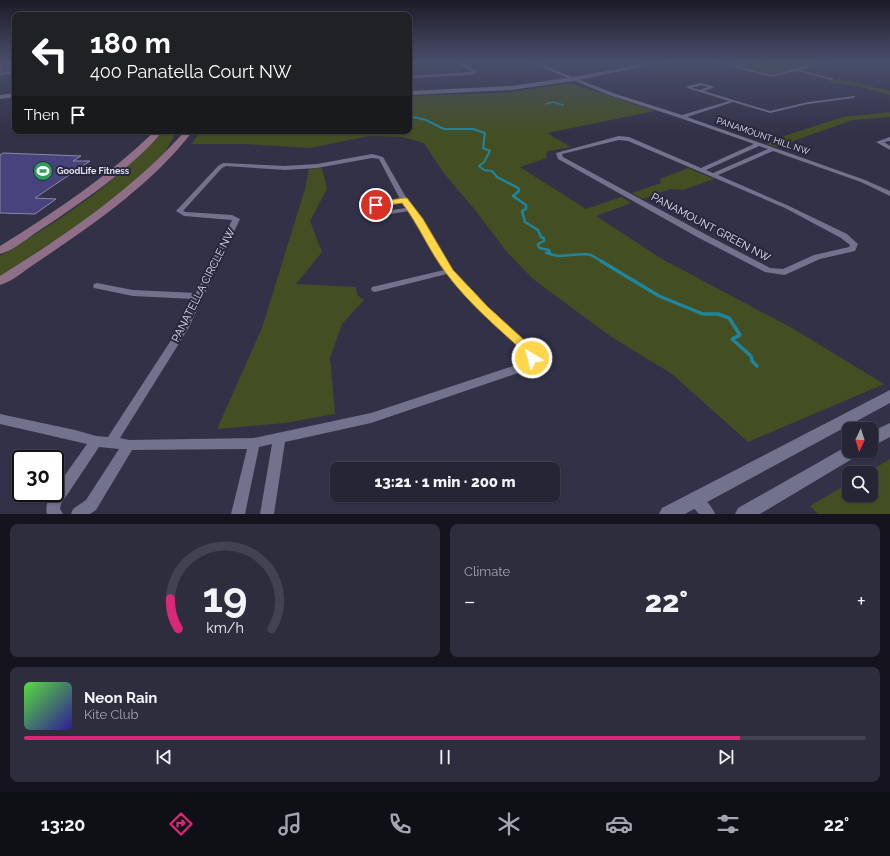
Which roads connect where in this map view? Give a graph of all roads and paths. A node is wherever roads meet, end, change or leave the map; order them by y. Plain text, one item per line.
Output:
1 (490, 86) edge
2 (520, 86) edge
3 (595, 86) edge
4 (599, 86) edge
5 (412, 90) edge
6 (412, 90) edge
7 (700, 91) dead end
8 (853, 97) dead end
9 (628, 98) junction
10 (12, 99) edge
11 (1, 100) edge
12 (727, 100) junction
13 (674, 114) junction
14 (682, 117) junction
15 (156, 134) edge
16 (178, 134) edge
17 (186, 134) edge
18 (890, 139) edge
19 (760, 144) junction
20 (890, 148) edge
21 (773, 149) junction
22 (168, 153) junction
23 (701, 170) junction
24 (713, 175) junction
25 (890, 194) edge
26 (404, 200) junction
27 (411, 209) junction
28 (0, 251) edge
29 (449, 271) junction
30 (0, 281) edge
31 (97, 286) dead end
32 (375, 289) dead end
33 (198, 296) junction
34 (890, 396) edge
35 (0, 419) edge
36 (890, 430) edge
37 (878, 436) edge
38 (279, 439) junction
39 (96, 441) junction
40 (111, 442) junction
41 (254, 443) junction
42 (129, 445) junction
43 (842, 457) edge
44 (696, 500) junction
45 (56, 514) edge
46 (78, 514) edge
47 (238, 514) edge
48 (267, 514) edge
49 (668, 514) edge
50 (708, 514) edge
51 (744, 514) edge

1 - 5 street
2 - 6 street
3 - 9 street, PANAMOUNT HILL NW
4 - 9 street, PANAMOUNT HILL NW
7 - 12 street
8 - 12 street
9 - 13 street, PANAMOUNT HILL NW
10 - 11 street
12 - 13 street
12 - 14 street
13 - 14 street, PANAMOUNT HILL NW
14 - 19 street, PANAMOUNT HILL NW
15 - 28 main road
16 - 22 main road
17 - 22 main road
18 - 20 street
19 - 21 street, PANAMOUNT HILL NW
19 - 23 street
21 - 24 street
21 - 25 street, PANAMOUNT HILL NW
22 - 30 main road
23 - 24 street, PANAMOUNT GREEN NW
23 - 24 street, PANAMOUNT GREEN NW
26 - 27 street, PANATELLA CIRCLE NW
26 - 27 street
26 - 33 street, PANATELLA CIRCLE NW
27 - 29 street, PANATELLA CIRCLE NW
29 - 32 street
29 - 38 street, PANATELLA CIRCLE NW
31 - 33 street
33 - 40 street, PANATELLA CIRCLE NW
34 - 44 street
35 - 39 street
36 - 37 street
38 - 41 street, PANATELLA CIRCLE NW
38 - 48 street
39 - 40 street
39 - 45 street
40 - 42 street, PANATELLA CIRCLE NW
41 - 42 street, PANATELLA CIRCLE NW
41 - 47 street
42 - 46 street
43 - 51 street
44 - 49 street
44 - 50 street

